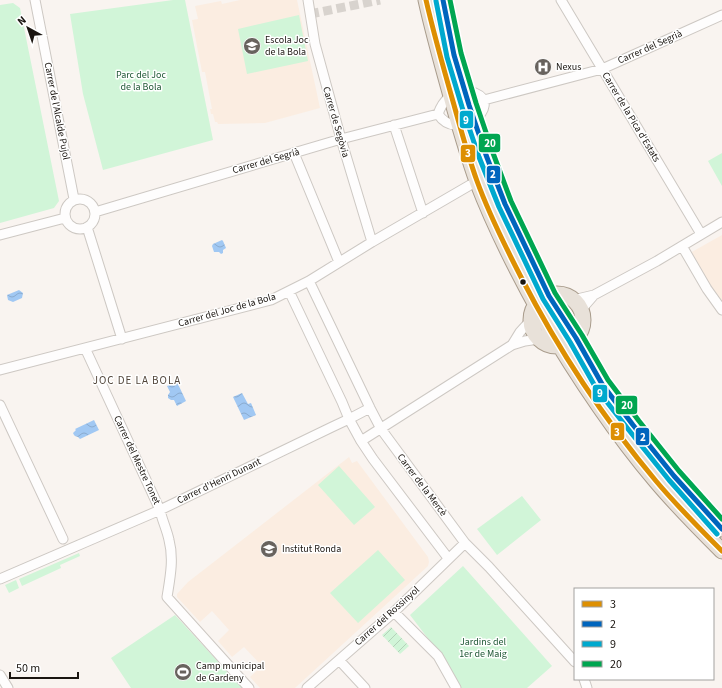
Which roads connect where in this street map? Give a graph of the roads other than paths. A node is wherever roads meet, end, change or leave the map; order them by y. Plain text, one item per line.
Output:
1 (29, 0) edge
2 (36, 0) edge
3 (308, 0) edge
4 (426, 0) edge
5 (443, 0) edge
6 (561, 0) edge
7 (722, 15) edge
8 (602, 69) junction
9 (466, 91) junction
10 (451, 96) junction
11 (484, 100) junction
12 (438, 114) junction
13 (474, 120) junction
14 (459, 124) junction
15 (394, 125) junction
16 (341, 139) junction
17 (294, 153) junction
18 (477, 181) junction
19 (74, 199) junction
20 (95, 212) junction
21 (423, 212) junction
22 (65, 218) junction
23 (722, 222) edge
24 (87, 227) junction
25 (702, 234) junction
26 (0, 235) edge
27 (372, 242) junction
28 (682, 246) junction
29 (339, 262) junction
30 (309, 281) junction
31 (289, 291) junction
32 (549, 296) junction
33 (536, 305) junction
34 (577, 305) junction
35 (722, 310) edge
36 (531, 320) junction
37 (576, 338) junction
38 (122, 339) junction
39 (539, 339) junction
40 (512, 345) junction
41 (560, 346) junction
42 (85, 348) junction
43 (0, 370) edge
44 (0, 405) edge
45 (370, 408) junction
46 (349, 419) junction
47 (381, 429) junction
48 (361, 441) junction
49 (160, 510) junction
50 (722, 529) edge
51 (63, 539) dead end
52 (465, 543) junction
53 (722, 551) edge
54 (448, 558) junction
55 (0, 579) edge
56 (394, 612) junction
57 (339, 660) junction
58 (574, 661) edge
59 (0, 675) edge
60 (311, 687) edge
61 (8, 688) edge
62 (249, 688) edge
63 (364, 688) edge
64 (456, 688) edge

1 - 2 street
2 - 19 street, Carrer de l'Alcalde Pujol
3 - 16 street, Carrer de Segòvia
4 - 10 main road
5 - 9 main road
6 - 8 street, Carrer de la Pica d'Estats
7 - 8 street, Carrer del Segrià
8 - 11 street, Carrer del Segrià
8 - 25 street, Carrer de la Pica d'Estats
9 - 10 street
9 - 11 street
9 - 13 main road
10 - 12 street
10 - 14 main road
11 - 13 street
12 - 14 street
12 - 15 street, Carrer del Segrià
13 - 14 street
13 - 32 main road
14 - 18 main road
15 - 16 street, Carrer del Segrià
15 - 21 street
16 - 17 street, Carrer del Segrià
16 - 27 street, Carrer de Segòvia
17 - 20 street, Carrer del Segrià
17 - 29 street
18 - 21 street, Carrer del Joc de la Bola
18 - 33 main road
19 - 20 street
19 - 22 street
20 - 24 street
21 - 27 street, Carrer del Joc de la Bola
22 - 24 street
22 - 26 street
23 - 25 street
24 - 38 street
25 - 28 street
27 - 29 street, Carrer del Joc de la Bola
28 - 34 street
28 - 35 street
29 - 30 street, Carrer del Joc de la Bola
30 - 31 street, Carrer del Joc de la Bola
30 - 45 street, Carrer de la Mercè
31 - 38 street, Carrer del Joc de la Bola
31 - 46 street
32 - 33 main road
32 - 34 main road
32 - 37 main road
33 - 36 main road
33 - 41 main road
34 - 37 main road
36 - 39 main road
36 - 40 street
37 - 41 main road
37 - 50 main road
38 - 42 street, Carrer del Joc de la Bola
39 - 40 street
39 - 41 main road
40 - 47 street
41 - 53 main road
42 - 43 street, Carrer del Joc de la Bola
42 - 49 street, Carrer del Mestre Tonet
44 - 51 street
45 - 46 street, Carrer d'Henri Dunant
45 - 47 street, Carrer de la Mercè
46 - 48 street
46 - 49 street, Carrer d'Henri Dunant
47 - 48 street
47 - 52 street, Carrer de la Mercè
48 - 54 street
49 - 55 street, Carrer d'Henri Dunant
49 - 62 street, Carrer del Mestre Tonet
52 - 54 street, Carrer del Rossinyol
52 - 58 street, Carrer de la Mercè
54 - 56 street, Carrer del Rossinyol
56 - 57 street, Carrer del Rossinyol
56 - 64 street
57 - 60 street, Carrer del Rossinyol
57 - 63 street
59 - 61 street

